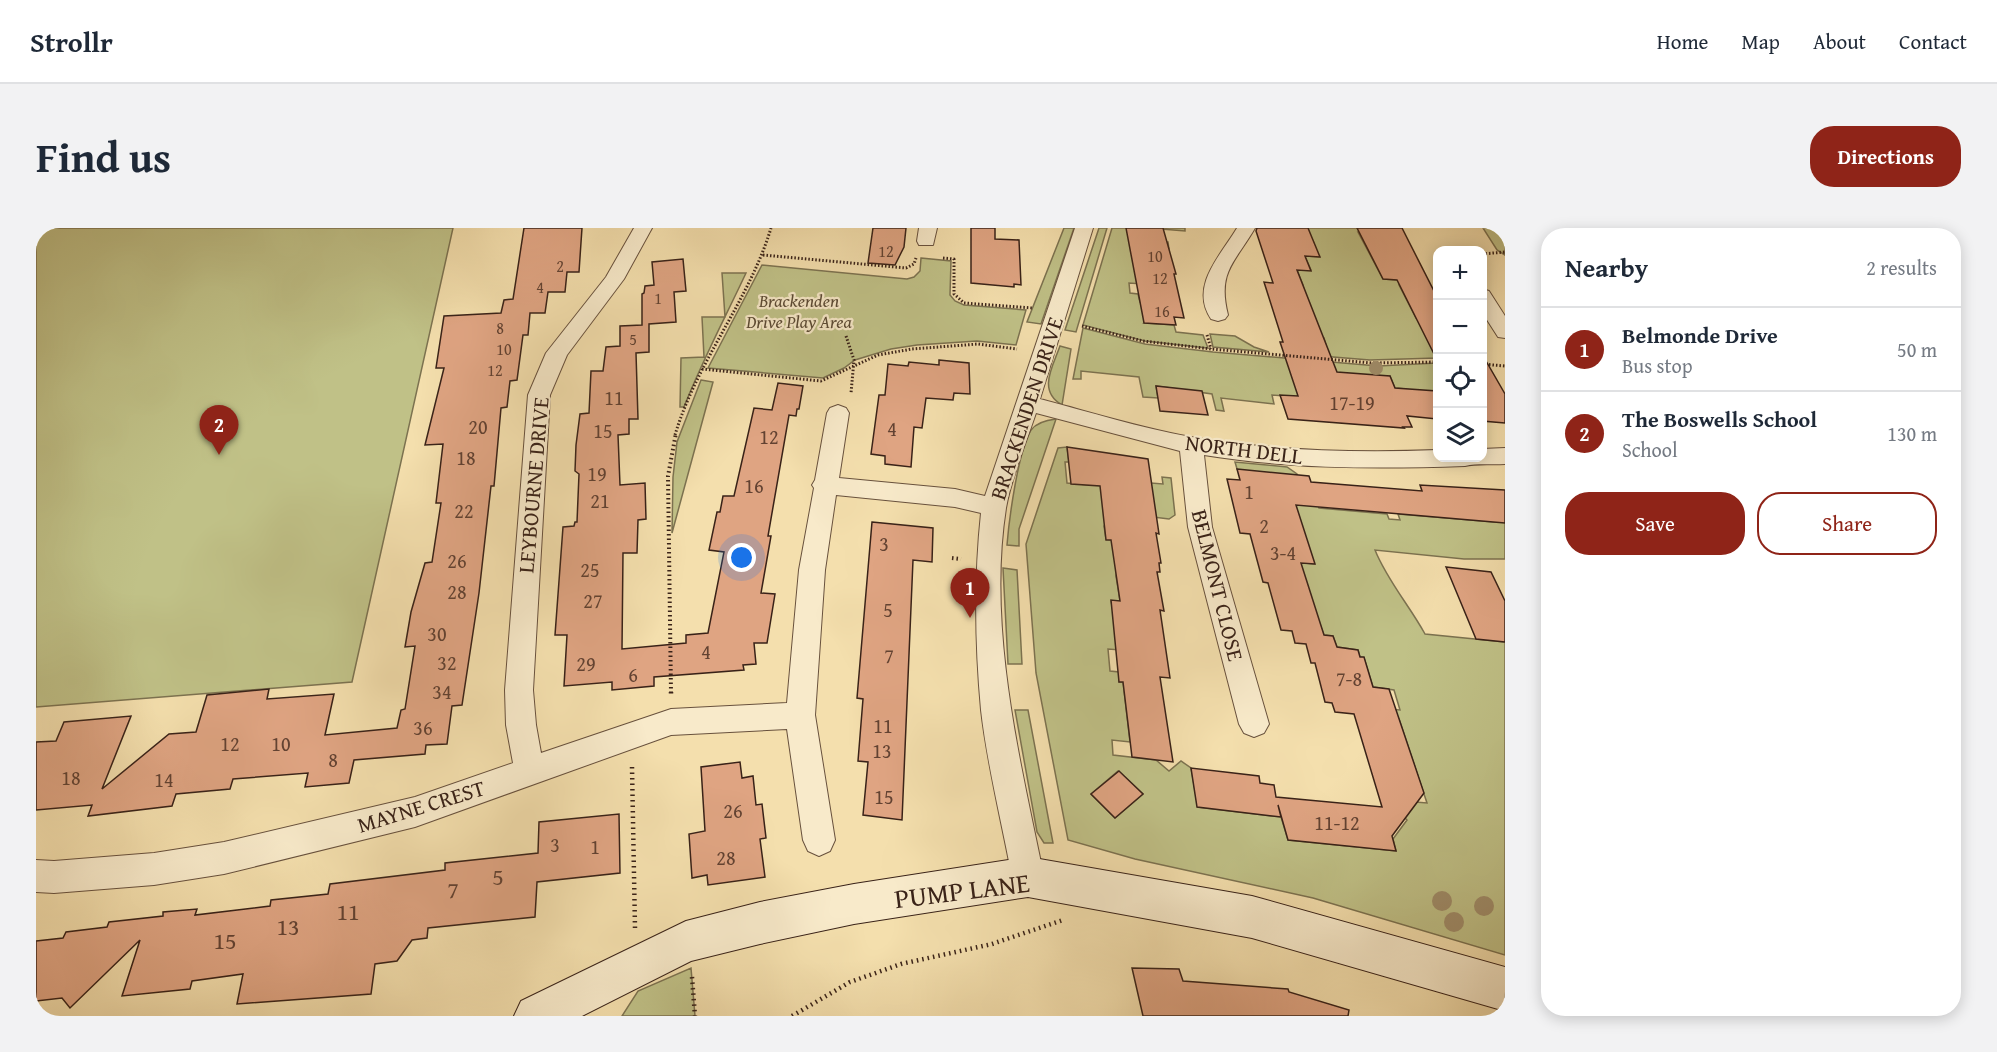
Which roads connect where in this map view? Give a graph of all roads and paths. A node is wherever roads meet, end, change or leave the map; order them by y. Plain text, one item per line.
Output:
1 (643, 228) edge
2 (771, 228) edge
3 (1084, 228) edge
4 (1246, 228) edge
5 (927, 246) edge
6 (1505, 252) edge
7 (1487, 254) edge
8 (763, 255) junction
9 (1485, 300) edge
10 (1032, 308) dead end
11 (1218, 315) dead end
12 (1082, 326) dead end
13 (1206, 331) dead end
14 (1505, 332) edge
15 (846, 336) dead end
16 (1211, 349) junction
17 (1017, 350) dead end
18 (1433, 362) edge
19 (1487, 364) edge
20 (1505, 366) edge
21 (853, 368) junction
22 (702, 369) junction
23 (821, 381) junction
24 (822, 391) dead end
25 (1027, 403) junction
26 (844, 404) joint
27 (1191, 445) junction
28 (1505, 456) edge
29 (1487, 457) edge
30 (1433, 459) edge
31 (824, 485) junction
32 (994, 507) junction
33 (800, 715) junction
34 (671, 722) junction
35 (1254, 724) dead end
36 (628, 736) junction
37 (530, 772) junction
38 (819, 840) dead end
39 (36, 876) edge
40 (1028, 877) junction
41 (1066, 919) dead end
42 (635, 928) dead end
43 (1505, 988) edge
44 (557, 1011) edge
45 (792, 1016) edge

1 - 37 street, LEYBOURNE DRIVE
2 - 8 path
3 - 25 street, BRACKENDEN DRIVE
4 - 11 street
5 - 8 path
5 - 10 path
6 - 7 path
8 - 22 path
9 - 14 street
12 - 16 path
13 - 16 path
15 - 21 path
16 - 18 path
17 - 21 path
19 - 20 path
21 - 23 path
21 - 26 path
22 - 23 path
22 - 34 path
23 - 24 path
25 - 27 street, NORTH DELL
25 - 32 street, BRACKENDEN DRIVE
26 - 31 street
27 - 30 street, NORTH DELL
27 - 35 street, BELMONT CLOSE
28 - 29 street
31 - 32 street
31 - 33 street
32 - 40 street, BRACKENDEN DRIVE
33 - 34 street, MAYNE CREST
33 - 38 street
34 - 36 street, MAYNE CREST
36 - 37 street, MAYNE CREST
36 - 42 path
37 - 39 street, MAYNE CREST
40 - 43 street, PUMP LANE
40 - 44 street, PUMP LANE
41 - 45 path

